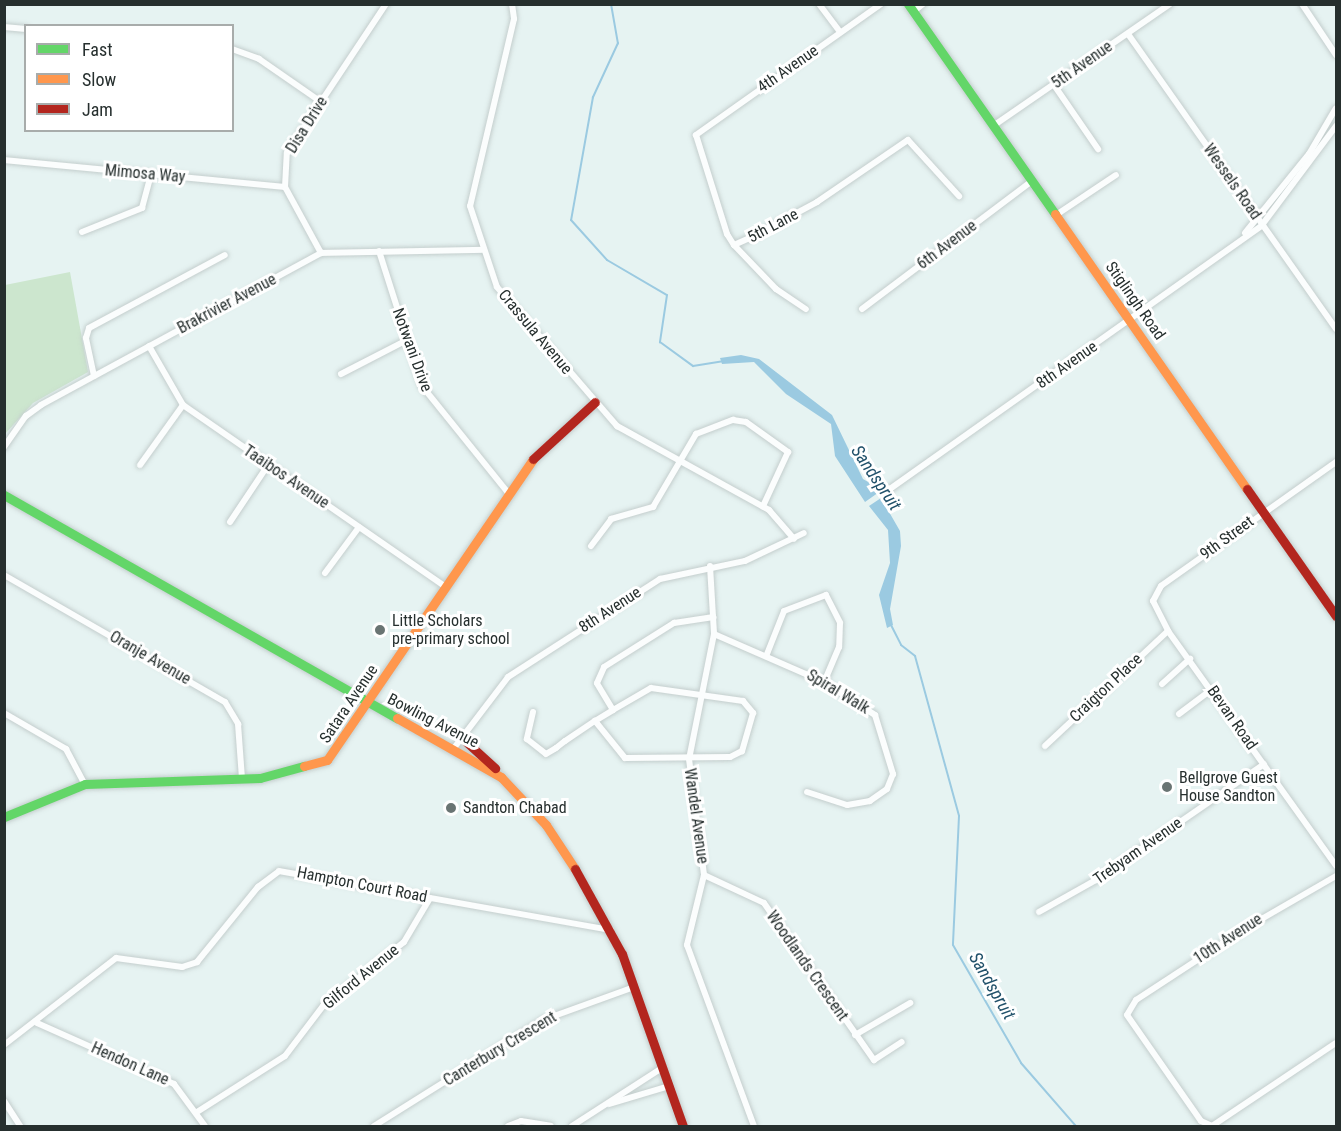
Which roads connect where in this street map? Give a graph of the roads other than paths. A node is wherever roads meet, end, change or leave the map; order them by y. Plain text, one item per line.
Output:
1 (386, 4) edge
2 (512, 4) edge
3 (819, 4) edge
4 (881, 4) edge
5 (923, 4) edge
6 (1170, 4) edge
7 (1302, 4) edge
8 (910, 8) edge
9 (4, 27) edge
10 (24, 29) edge
11 (840, 32) junction
12 (1128, 34) junction
13 (234, 50) edge
14 (1336, 55) edge
15 (1054, 85) junction
16 (321, 102) junction
17 (1336, 108) edge
18 (993, 126) junction
19 (1336, 126) edge
20 (696, 135) joint
21 (1098, 149) dead end
22 (1309, 154) junction
23 (4, 160) edge
24 (1316, 160) junction
25 (151, 174) junction
26 (1116, 175) dead end
27 (1032, 182) junction
28 (285, 187) junction
29 (959, 196) dead end
30 (1056, 215) junction
31 (1257, 218) junction
32 (1262, 225) junction
33 (82, 232) dead end
34 (1244, 236) junction
35 (734, 245) junction
36 (483, 250) junction
37 (379, 251) junction
38 (321, 253) junction
39 (225, 255) dead end
40 (806, 309) dead end
41 (862, 309) dead end
42 (1128, 319) junction
43 (1336, 329) edge
44 (407, 340) junction
45 (149, 346) junction
46 (341, 374) dead end
47 (93, 376) junction
48 (595, 402) junction
49 (183, 405) junction
50 (4, 447) edge
51 (1336, 462) edge
52 (677, 463) junction
53 (140, 465) dead end
54 (268, 465) junction
55 (887, 491) dead end
56 (509, 494) junction
57 (4, 495) edge
58 (763, 506) junction
59 (1264, 512) junction
60 (230, 522) dead end
61 (359, 527) junction
62 (804, 533) dead end
63 (794, 539) junction
64 (591, 546) dead end
65 (710, 566) junction
66 (325, 573) dead end
67 (4, 575) edge
68 (447, 588) junction
69 (1336, 616) edge
70 (714, 617) junction
71 (1168, 631) junction
72 (714, 634) junction
73 (768, 654) junction
74 (1190, 659) junction
75 (824, 682) junction
76 (1162, 684) dead end
77 (1212, 689) junction
78 (701, 695) junction
79 (368, 704) junction
80 (613, 710) junction
81 (533, 712) dead end
82 (4, 713) edge
83 (1179, 714) dead end
84 (595, 722) junction
85 (462, 738) junction
86 (1045, 746) dead end
87 (454, 748) junction
88 (689, 759) junction
89 (1264, 764) junction
90 (501, 777) junction
91 (242, 778) junction
92 (85, 784) junction
93 (807, 792) dead end
94 (4, 817) edge
95 (1336, 866) edge
96 (704, 875) junction
97 (1336, 876) edge
98 (430, 898) junction
99 (1039, 912) dead end
100 (611, 930) junction
101 (634, 987) junction
102 (910, 1003) dead end
103 (38, 1023) junction
104 (855, 1035) junction
105 (902, 1041) dead end
106 (1336, 1043) edge
107 (4, 1045) edge
108 (662, 1068) junction
109 (669, 1086) junction
110 (4, 1101) edge
111 (609, 1104) junction
112 (197, 1112) junction
113 (20, 1126) edge
114 (205, 1126) edge
115 (374, 1126) edge
116 (508, 1126) edge
117 (551, 1126) edge
118 (572, 1126) edge
119 (683, 1126) edge
120 (754, 1126) edge
121 (1212, 1126) edge

1 - 16 street, Disa Drive
2 - 36 street, Crassula Avenue
3 - 11 street
4 - 11 street, 4th Avenue
5 - 8 street
6 - 12 street, 5th Avenue
7 - 14 street
8 - 18 street, Stiglingh Road
9 - 10 street
11 - 20 street, 4th Avenue
12 - 15 street, 5th Avenue
12 - 31 street, Wessels Road
13 - 16 street
15 - 18 street, 5th Avenue
15 - 21 street
16 - 28 street, Disa Drive
17 - 22 street, 8th Avenue
18 - 27 street, Stiglingh Road
19 - 24 street, 8th Avenue
20 - 35 street, 5th Lane
22 - 24 street
22 - 31 street, 8th Avenue
23 - 25 street, Mimosa Way
24 - 32 street, 8th Avenue
25 - 28 street, Mimosa Way
25 - 33 street
26 - 30 street
27 - 30 street, Stiglingh Road
27 - 41 street, 6th Avenue
28 - 38 street
29 - 35 street, 5th Lane
30 - 42 street, Stiglingh Road
31 - 32 street, Wessels Road
31 - 34 street, 8th Avenue
32 - 34 street, 8th Avenue
32 - 43 street, Wessels Road
34 - 42 street, 8th Avenue
35 - 40 street
36 - 37 street, Brakrivier Avenue
36 - 48 street, Crassula Avenue
37 - 38 street, Brakrivier Avenue
37 - 44 street, Notwani Drive
38 - 45 street, Brakrivier Avenue
39 - 47 street
42 - 55 street, 8th Avenue
42 - 59 street, Stiglingh Road
44 - 46 street
44 - 56 street, Notwani Drive
45 - 47 street, Brakrivier Avenue
45 - 49 street, Taaibos Avenue
47 - 50 street, Brakrivier Avenue
48 - 52 street, Crassula Avenue
48 - 56 street, Satara Avenue
49 - 53 street
49 - 54 street, Taaibos Avenue
51 - 59 street, 9th Street
52 - 58 street, Crassula Avenue
52 - 58 street
52 - 64 street
54 - 60 street
54 - 61 street, Taaibos Avenue
56 - 68 street, Satara Avenue
57 - 79 street, Bowling Avenue
58 - 63 street, Crassula Avenue
59 - 69 street, Stiglingh Road
59 - 71 street, 9th Street
61 - 66 street
61 - 68 street, Taaibos Avenue
62 - 63 street, 8th Avenue
63 - 65 street, 8th Avenue
65 - 70 street, Wandel Avenue
65 - 85 street, 8th Avenue
67 - 91 street, Oranje Avenue
68 - 79 street, Satara Avenue
70 - 72 street, Wandel Avenue
70 - 80 street
71 - 74 street, Bevan Road
71 - 86 street, Craigton Place
72 - 73 street, Spiral Walk
72 - 78 street, Wandel Avenue
73 - 75 street, Spiral Walk
73 - 75 street
74 - 76 street
74 - 77 street, Bevan Road
75 - 93 street, Spiral Walk
77 - 83 street
77 - 89 street, Bevan Road
78 - 80 street
78 - 88 street, Wandel Avenue
78 - 88 street
79 - 87 street, Bowling Avenue
79 - 91 street, Satara Avenue
80 - 84 street
81 - 84 street
82 - 92 street
84 - 88 street
85 - 87 street, 8th Avenue
85 - 90 street
87 - 90 street, Bowling Avenue
88 - 96 street, Wandel Avenue
89 - 95 street, Bevan Road
89 - 99 street, Trebyam Avenue
90 - 100 street, Bowling Avenue
91 - 92 street, Satara Avenue
92 - 94 street, Satara Avenue
96 - 104 street, Woodlands Crescent
96 - 120 street, Wandel Avenue
97 - 121 street, 10th Avenue
98 - 100 street, Hampton Court Road
98 - 103 street, Hampton Court Road
98 - 112 street, Gilford Avenue
100 - 101 street, Bowling Avenue
101 - 108 street, Bowling Avenue
101 - 115 street, Canterbury Crescent
102 - 104 street
103 - 107 street, Hampton Court Road
103 - 112 street, Hendon Lane
104 - 105 street, Woodlands Crescent
106 - 121 street
108 - 109 street, Bowling Avenue
108 - 111 street
109 - 111 street
109 - 119 street, Bowling Avenue
110 - 113 street
111 - 118 street
112 - 114 street, Hendon Lane
116 - 117 street

